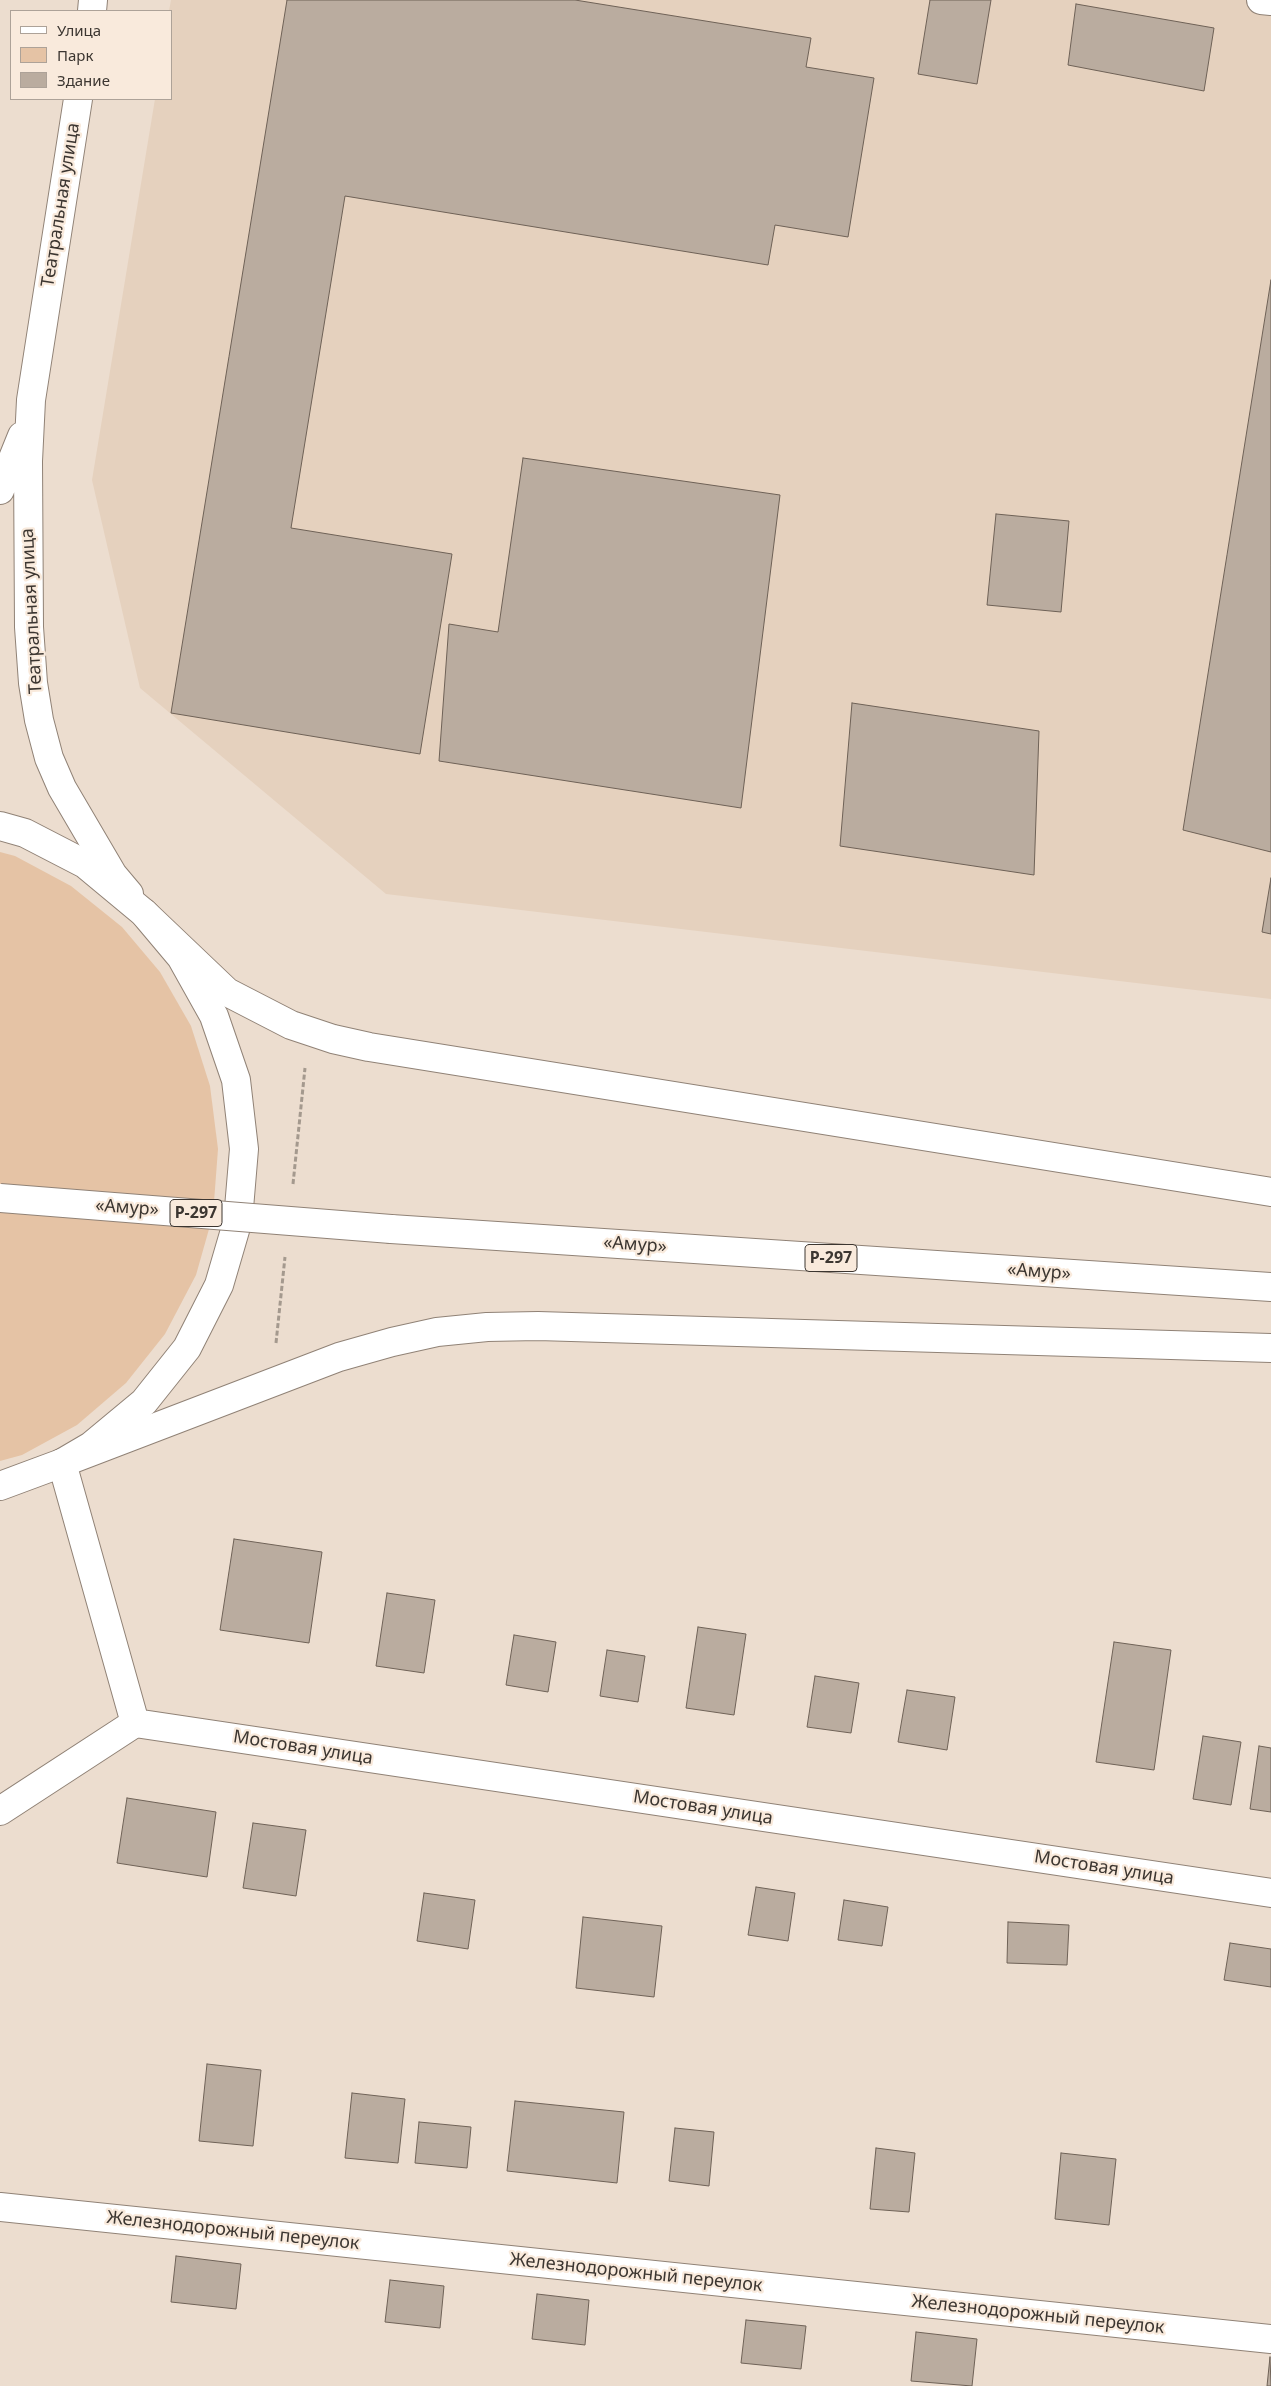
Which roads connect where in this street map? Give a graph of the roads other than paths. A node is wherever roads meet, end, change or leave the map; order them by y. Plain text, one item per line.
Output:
1 (1262, 0) edge
2 (1271, 1) edge
3 (78, 100) edge
4 (31, 400) junction
5 (0, 490) edge
6 (0, 826) edge
7 (144, 913) junction
8 (1271, 1192) edge
9 (0, 1198) edge
10 (1271, 1287) edge
11 (1271, 1348) edge
12 (62, 1463) junction
13 (0, 1486) edge
14 (0, 1502) edge
15 (135, 1723) junction
16 (0, 1811) edge
17 (1271, 1893) edge
18 (0, 2207) edge
19 (1271, 2340) edge

1 - 2 main road
3 - 4 main road, Театральная улица
4 - 5 main road, Театральная улица
4 - 7 main road, Театральная улица
6 - 7 main road
7 - 8 main road
7 - 12 main road
9 - 10 main road, «Амур» / Р-297, bridge
11 - 12 main road
12 - 13 main road
12 - 14 main road
12 - 15 main road
15 - 16 main road
15 - 17 main road, Мостовая улица
18 - 19 main road, Железнодорожный переулок

